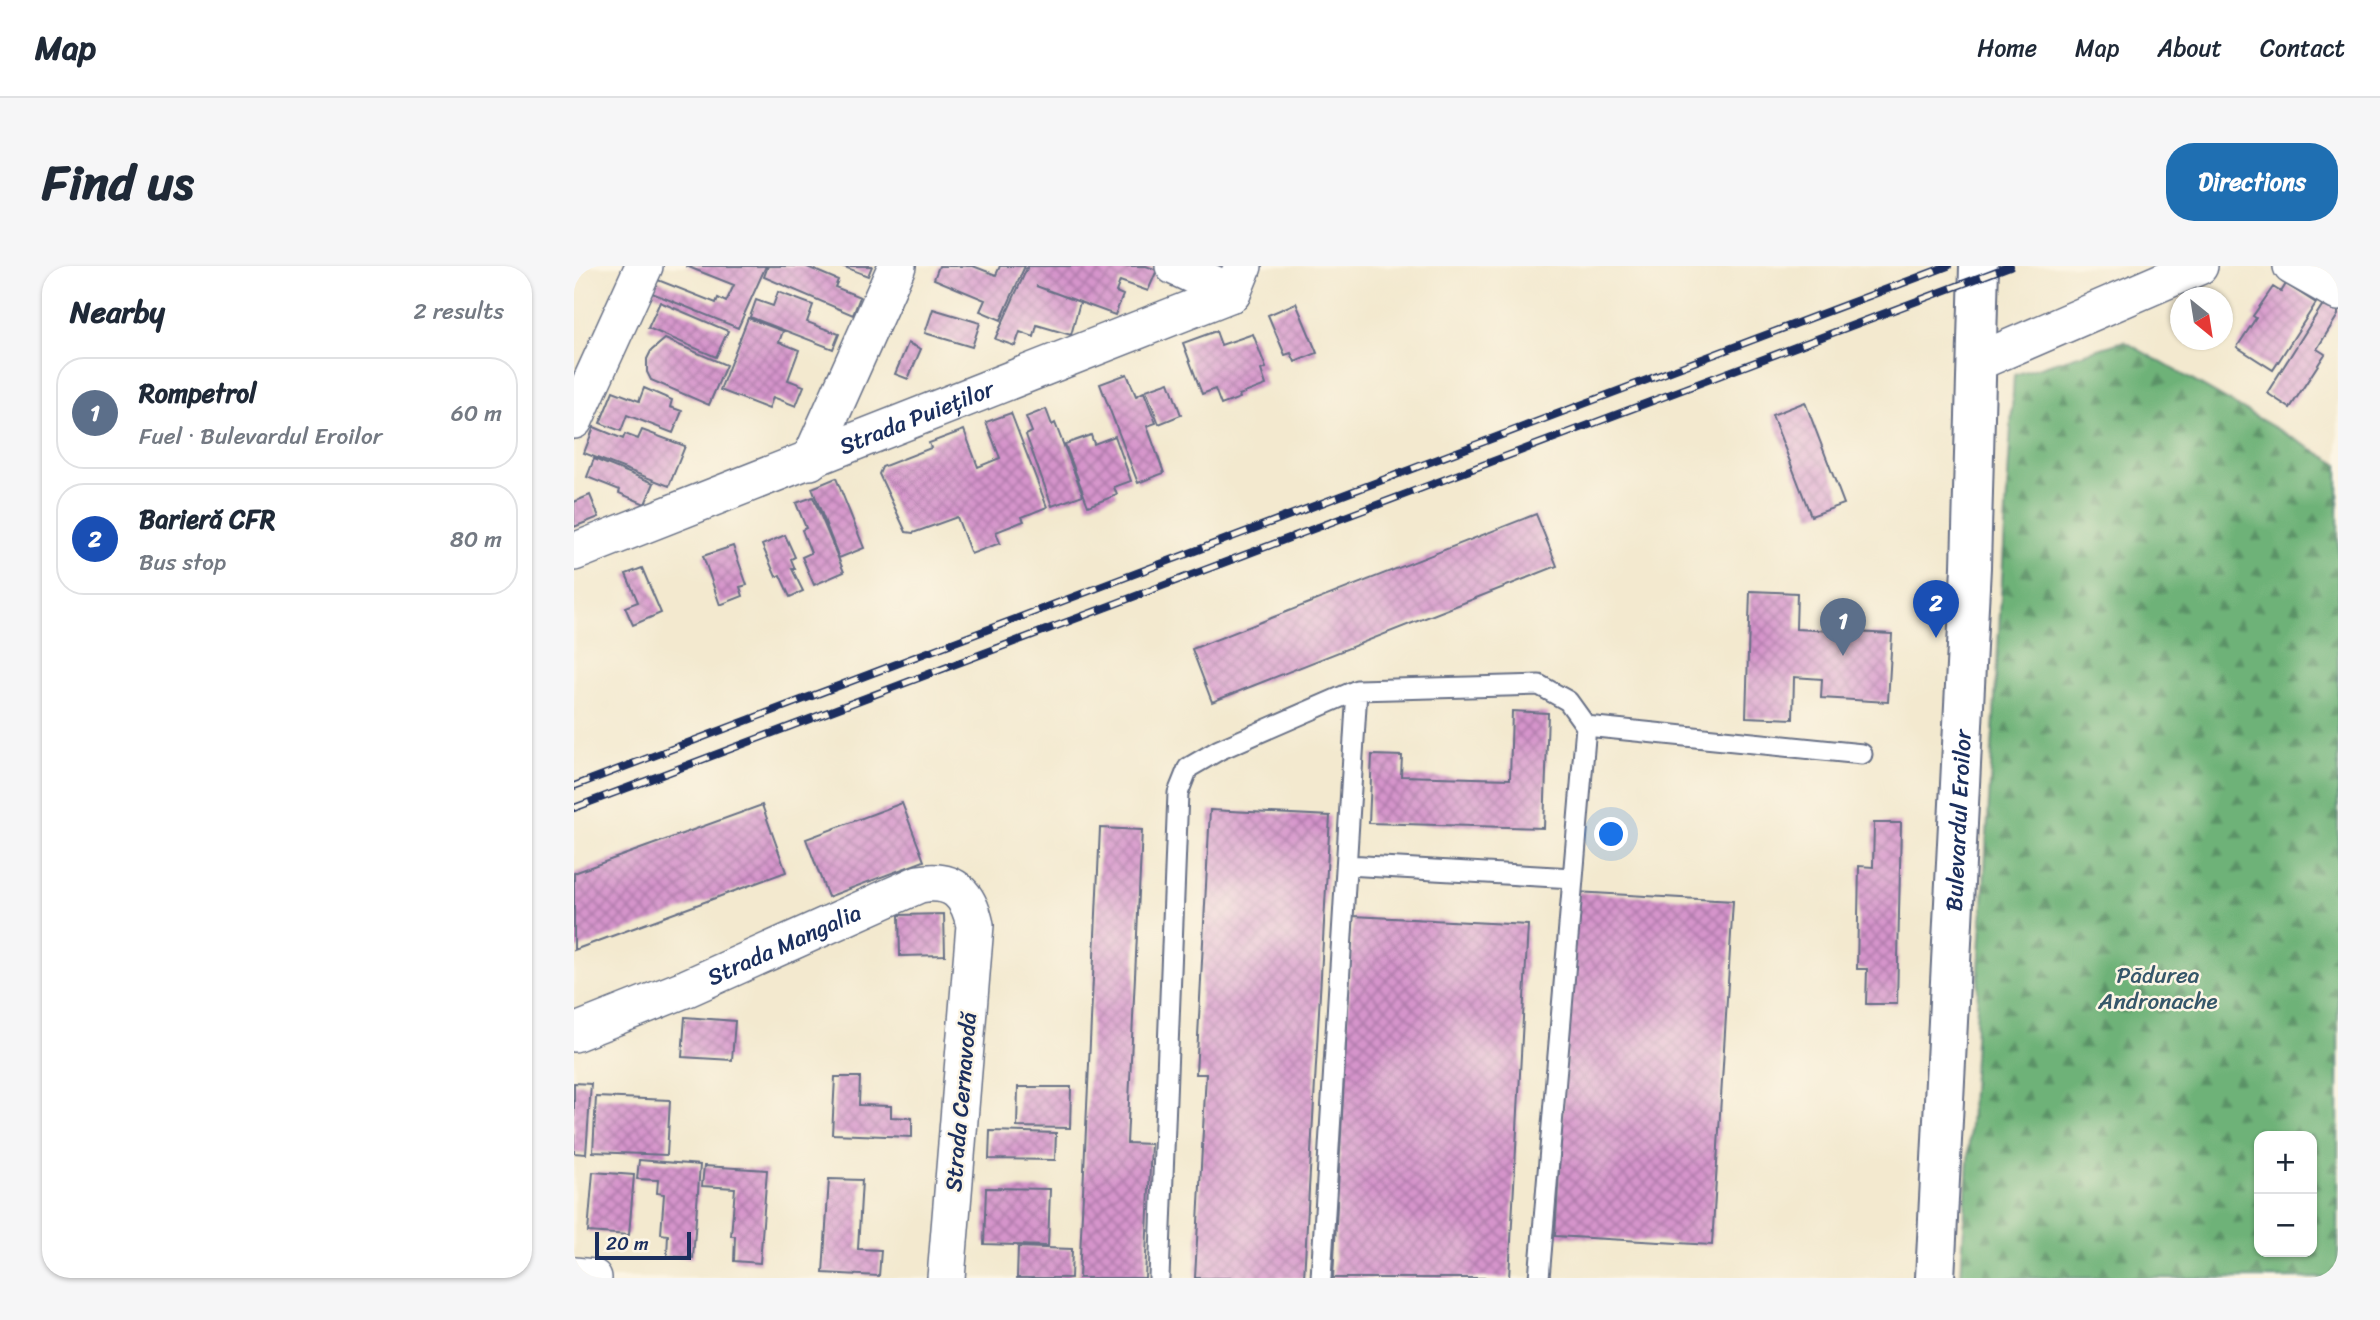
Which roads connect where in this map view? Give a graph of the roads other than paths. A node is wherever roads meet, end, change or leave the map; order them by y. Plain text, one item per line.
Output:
1 (644, 266) edge
2 (897, 266) edge
3 (1174, 266) edge
4 (1979, 266) edge
5 (2199, 266) edge
6 (2292, 266) edge
7 (1237, 279) edge
8 (2338, 292) edge
9 (1977, 362) junction
10 (574, 420) edge
11 (810, 461) junction
12 (574, 552) edge
13 (1357, 690) junction
14 (1586, 726) junction
15 (1861, 754) dead end
16 (1347, 865) junction
17 (1573, 878) junction
18 (975, 925) joint
19 (574, 1033) edge
20 (574, 1276) edge
21 (593, 1278) edge
22 (946, 1278) edge
23 (1159, 1278) edge
24 (1321, 1278) edge
25 (1539, 1278) edge
26 (1935, 1278) edge

1 - 10 street
2 - 11 street
3 - 7 street
4 - 9 main road, Bulevardul Eroilor
5 - 9 street
6 - 8 street
7 - 11 street, Strada Puieților
9 - 26 main road, Bulevardul Eroilor
11 - 12 street, Strada Puieților
13 - 14 lane
13 - 16 lane
13 - 23 lane
14 - 15 lane
14 - 17 lane
16 - 17 lane
16 - 24 lane
17 - 25 lane
18 - 19 street, Strada Mangalia
18 - 22 street, Strada Cernavodă
20 - 21 street

